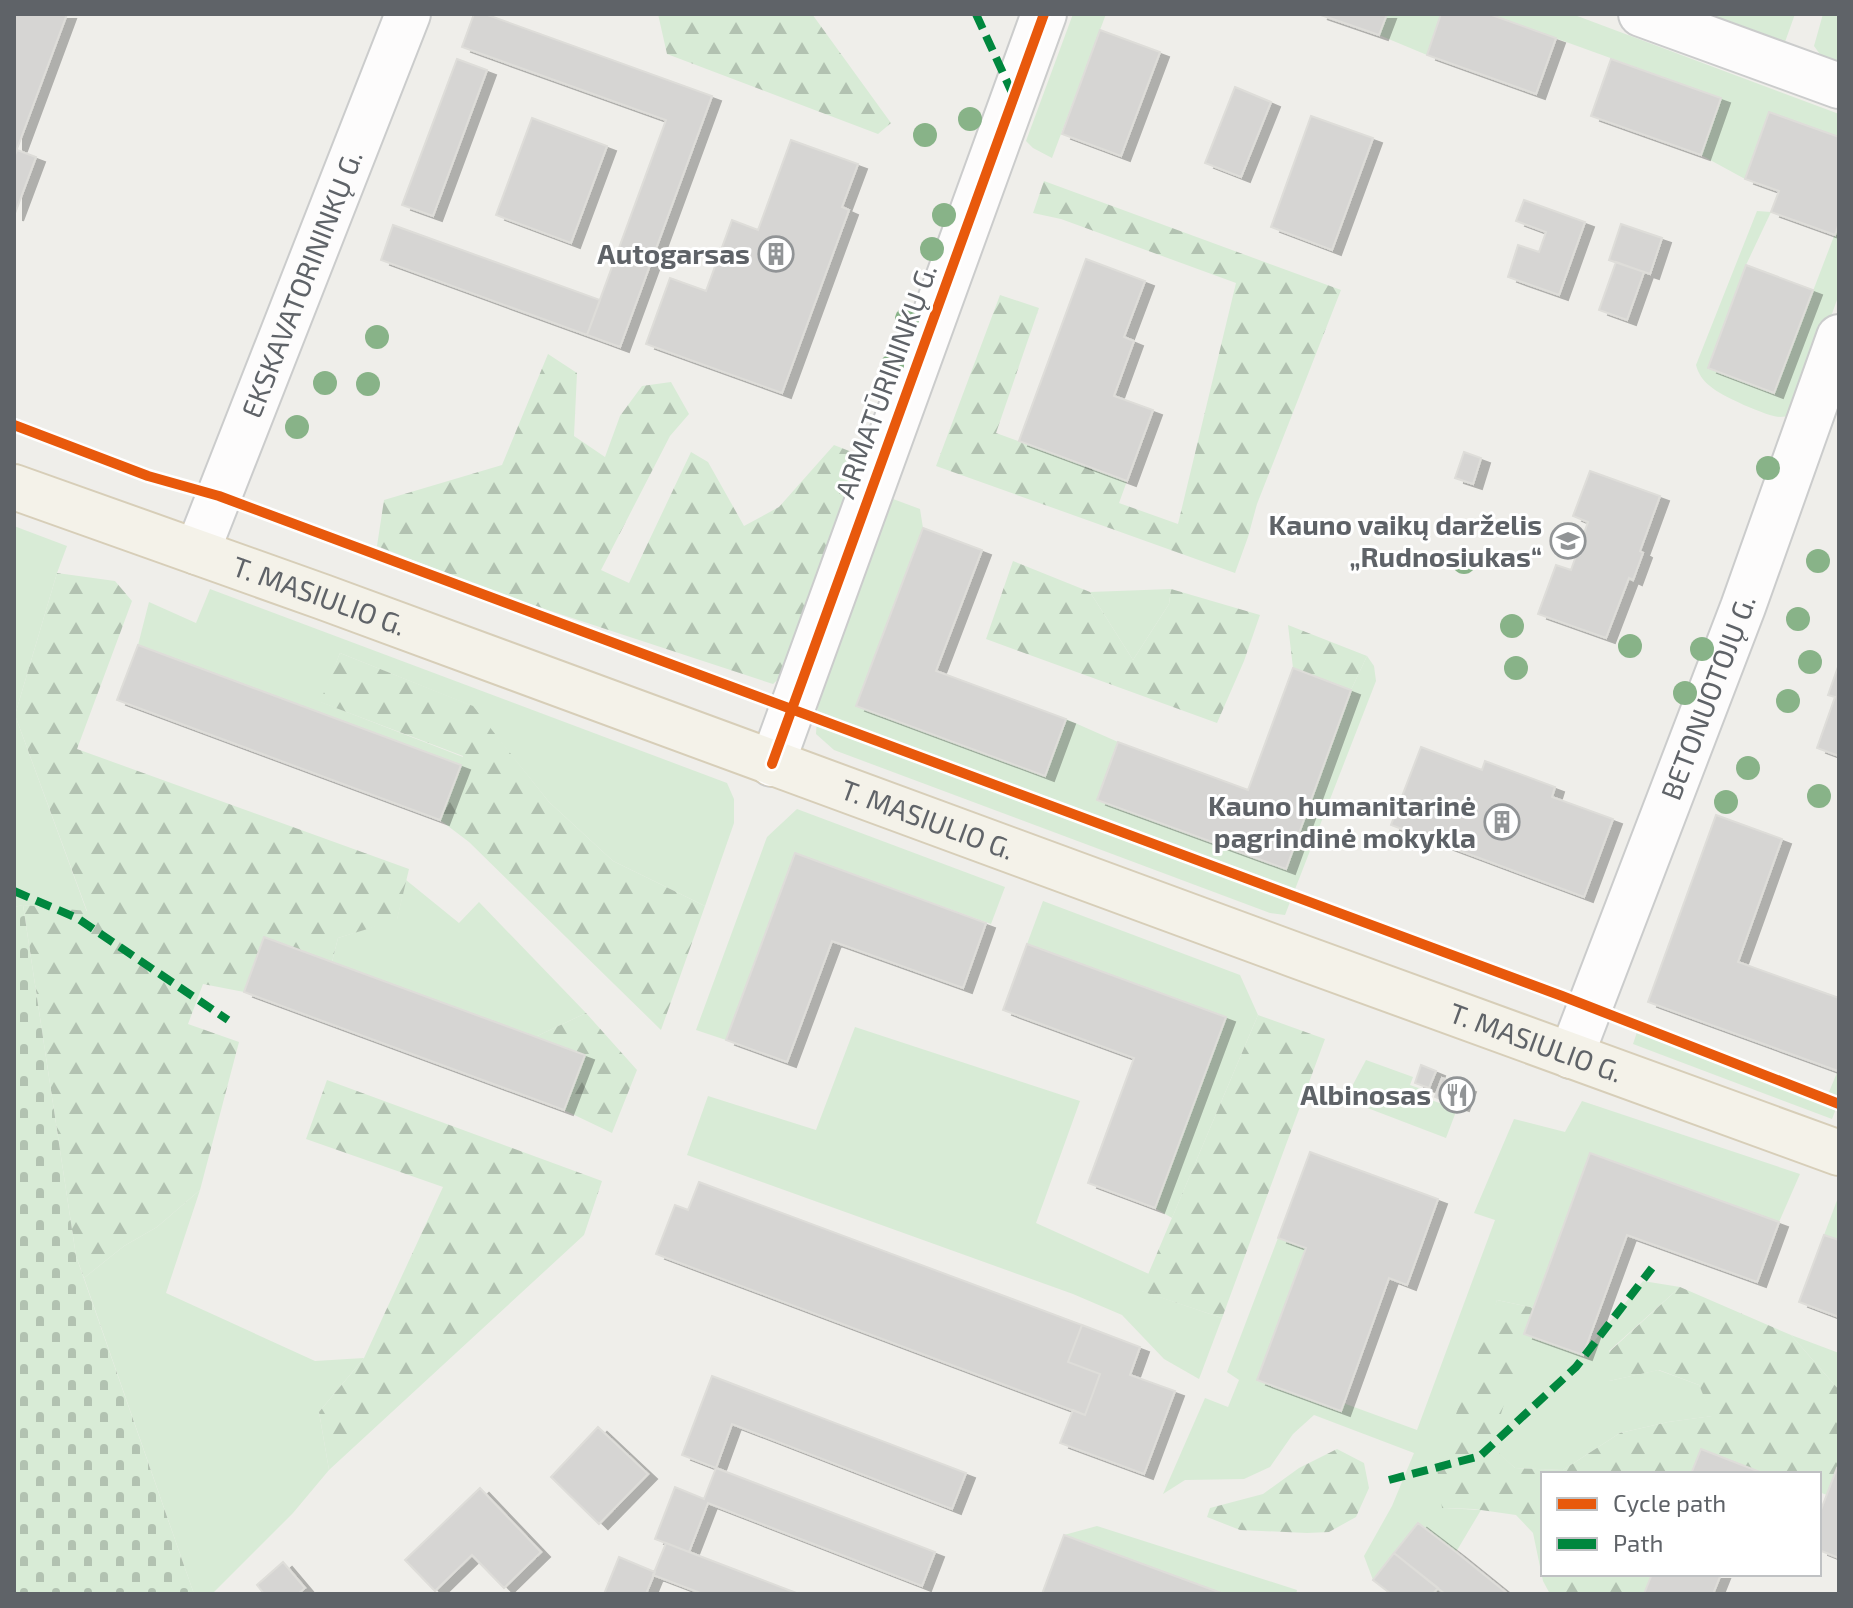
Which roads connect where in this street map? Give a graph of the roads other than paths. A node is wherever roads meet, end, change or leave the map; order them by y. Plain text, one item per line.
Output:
1 (408, 14) edge
2 (1044, 14) edge
3 (1641, 14) edge
4 (1839, 86) edge
5 (1839, 337) edge
6 (14, 487) edge
7 (197, 552) junction
8 (772, 764) junction
9 (1571, 1056) junction
10 (1839, 1153) edge

1 - 7 street, EKSKAVATORININKŲ G.
2 - 8 street, ARMATŪRININKŲ G.
3 - 4 street
5 - 9 street, BETONUOTOJŲ G.
6 - 7 main road, T. MASIULIO G.
7 - 8 main road, T. MASIULIO G.
8 - 9 main road, T. MASIULIO G.
9 - 10 main road, T. MASIULIO G.

